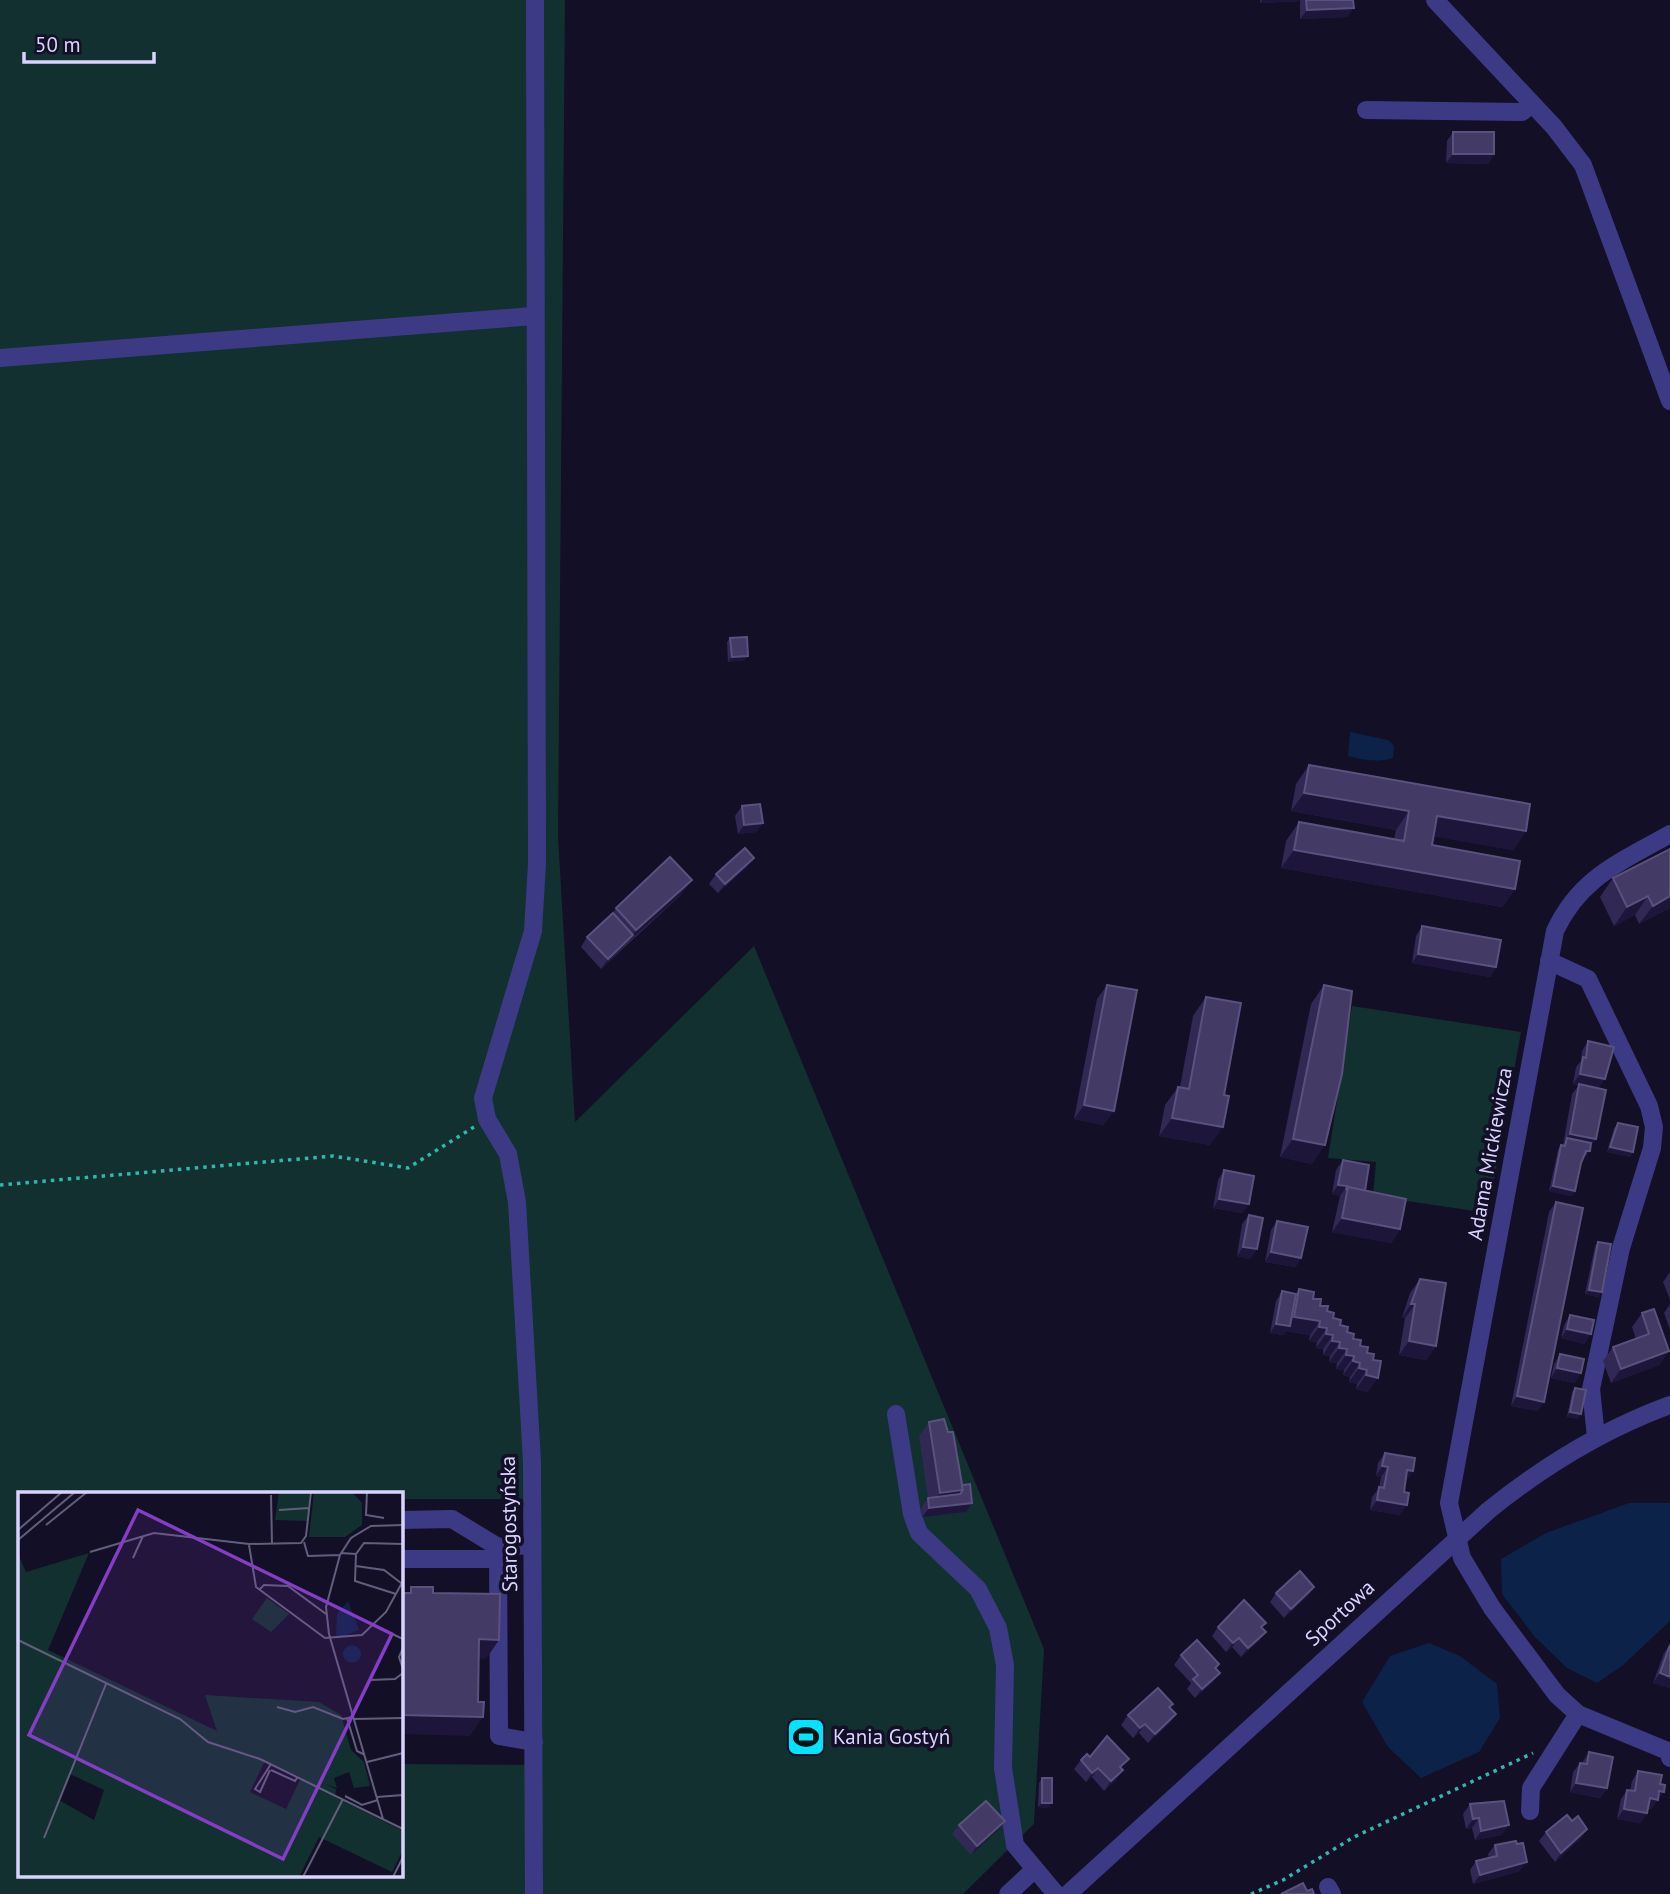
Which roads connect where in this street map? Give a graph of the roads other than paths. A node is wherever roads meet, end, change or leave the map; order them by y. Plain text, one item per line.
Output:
1 (535, 0) edge
2 (1435, 0) edge
3 (1532, 104) junction
4 (1366, 110) dead end
5 (534, 316) junction
6 (0, 358) edge
7 (1670, 401) edge
8 (1670, 834) edge
9 (1549, 961) junction
10 (1670, 1405) edge
11 (896, 1413) dead end
12 (1595, 1437) junction
13 (402, 1520) edge
14 (1457, 1538) junction
15 (532, 1545) junction
16 (497, 1553) junction
17 (402, 1559) edge
18 (1578, 1714) junction
19 (534, 1742) junction
20 (1670, 1755) edge
21 (1530, 1811) dead end
22 (1035, 1869) junction
23 (534, 1894) edge
24 (1008, 1894) edge
25 (1056, 1894) edge
26 (1068, 1894) edge

1 - 5 street
2 - 3 street
3 - 4 street
3 - 7 street
5 - 6 street
5 - 15 street, Starogostyńska
8 - 9 street, Adama Mickiewicza
9 - 12 street
9 - 14 street, Adama Mickiewicza
10 - 12 street, Sportowa
11 - 22 street
12 - 14 street, Sportowa
13 - 16 street
14 - 18 street, Adama Mickiewicza
14 - 26 street, Sportowa
15 - 16 street
15 - 19 street, Starogostyńska
16 - 17 street
16 - 19 street
18 - 20 street
18 - 21 street
19 - 23 street, Starogostyńska
22 - 24 street
22 - 25 street

